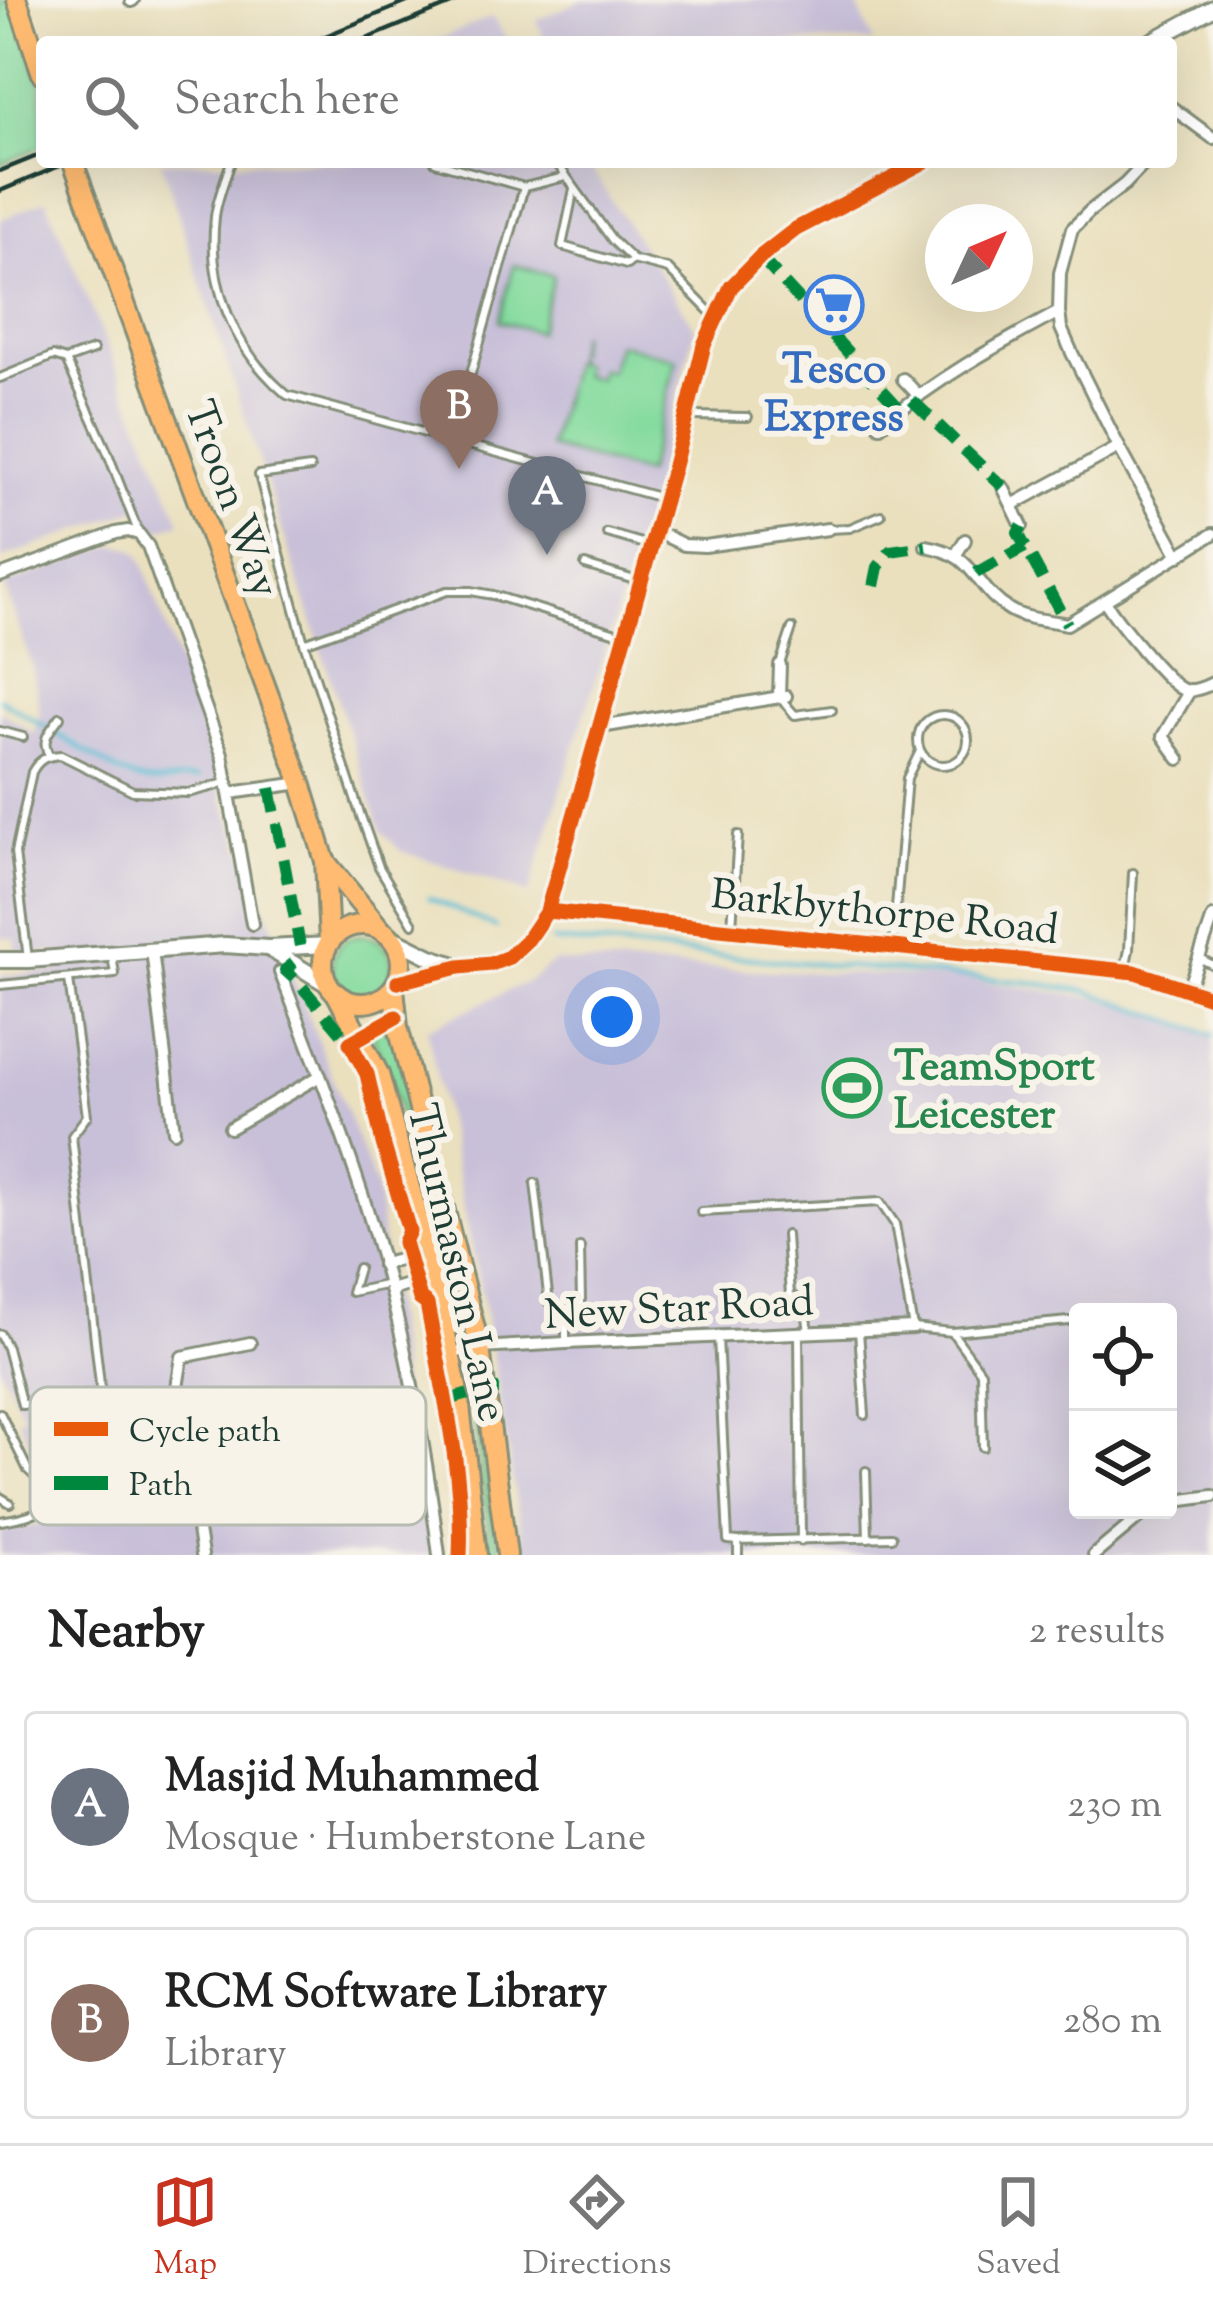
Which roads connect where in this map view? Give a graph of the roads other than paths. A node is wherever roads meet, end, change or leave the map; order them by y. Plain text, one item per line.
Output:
1 (17, 0) edge
2 (1213, 8) edge
3 (1161, 36) edge
4 (36, 56) edge
5 (1177, 112) edge
6 (1213, 138) edge
7 (75, 168) edge
8 (229, 168) edge
9 (456, 168) edge
10 (560, 168) edge
11 (913, 168) edge
12 (1140, 168) edge
13 (566, 177) junction
14 (524, 187) junction
15 (574, 189) junction
16 (633, 260) junction
17 (1059, 312) junction
18 (716, 319) junction
19 (93, 350) dead end
20 (66, 360) junction
21 (0, 378) edge
22 (903, 379) dead end
23 (919, 395) junction
24 (686, 416) junction
25 (748, 417) dead end
26 (880, 426) dead end
27 (452, 440) junction
28 (1119, 447) junction
29 (310, 468) dead end
30 (1003, 487) dead end
31 (662, 498) junction
32 (1014, 504) junction
33 (811, 514) dead end
34 (881, 514) dead end
35 (1022, 526) dead end
36 (828, 529) joint
37 (812, 530) junction
38 (607, 533) dead end
39 (139, 534) junction
40 (1213, 534) edge
41 (653, 539) junction
42 (965, 540) dead end
43 (926, 546) dead end
44 (956, 556) junction
45 (1179, 556) junction
46 (585, 565) dead end
47 (0, 576) edge
48 (641, 581) junction
49 (1105, 601) junction
50 (792, 628) dead end
51 (626, 636) junction
52 (304, 643) junction
53 (780, 665) joint
54 (1213, 683) edge
55 (1190, 690) junction
56 (783, 696) junction
57 (832, 710) dead end
58 (60, 717) dead end
59 (601, 727) junction
60 (0, 731) edge
61 (23, 736) dead end
62 (920, 751) junction
63 (49, 756) junction
64 (1179, 759) dead end
65 (301, 783) junction
66 (230, 788) junction
67 (738, 835) dead end
68 (325, 861) junction
69 (1133, 873) dead end
70 (547, 911) junction
71 (1213, 917) edge
72 (252, 924) dead end
73 (413, 924) dead end
74 (732, 930) junction
75 (386, 933) junction
76 (329, 944) junction
77 (893, 947) junction
78 (268, 948) junction
79 (152, 950) junction
80 (111, 953) junction
81 (1199, 958) junction
82 (0, 959) edge
83 (28, 960) junction
84 (1213, 965) edge
85 (459, 967) junction
86 (280, 971) dead end
87 (1124, 971) junction
88 (69, 980) junction
89 (0, 985) edge
90 (396, 985) junction
91 (1188, 989) junction
92 (334, 991) junction
93 (1213, 998) edge
94 (320, 1076) junction
95 (230, 1129) dead end
96 (174, 1131) dead end
97 (536, 1183) dead end
98 (701, 1212) dead end
99 (786, 1235) dead end
100 (580, 1247) dead end
101 (382, 1264) junction
102 (461, 1267) junction
103 (358, 1268) dead end
104 (433, 1272) junction
105 (390, 1287) junction
106 (566, 1313) junction
107 (1069, 1321) edge
108 (913, 1328) junction
109 (859, 1330) junction
110 (952, 1332) junction
111 (0, 1334) edge
112 (804, 1334) junction
113 (718, 1337) junction
114 (250, 1343) dead end
115 (566, 1343) junction
116 (480, 1348) junction
117 (450, 1353) junction
118 (100, 1387) edge
119 (177, 1387) edge
120 (411, 1387) edge
121 (30, 1404) edge
122 (0, 1413) edge
123 (865, 1415) dead end
124 (983, 1447) dead end
125 (426, 1467) edge
126 (30, 1471) edge
127 (866, 1471) dead end
128 (1213, 1496) edge
129 (0, 1497) edge
130 (1177, 1501) edge
131 (10, 1503) dead end
132 (30, 1515) edge
133 (1137, 1519) edge
134 (0, 1521) edge
135 (197, 1525) edge
136 (892, 1537) dead end
137 (868, 1538) junction
138 (738, 1541) junction
139 (801, 1541) junction
140 (202, 1555) edge
141 (439, 1555) edge
142 (477, 1555) edge
143 (507, 1555) edge
144 (738, 1555) edge
145 (1094, 1555) edge

1 - 4 highway
2 - 3 street
5 - 6 street
7 - 65 highway, Troon Way
8 - 27 lane
9 - 14 lane
10 - 13 lane
11 - 18 street
12 - 17 street
13 - 14 lane
13 - 15 lane
14 - 27 lane
15 - 16 lane
15 - 16 lane
16 - 18 lane
17 - 23 street
17 - 28 street
18 - 24 street
19 - 20 lane
20 - 21 lane
20 - 39 lane
22 - 23 street
23 - 26 street
24 - 25 lane
24 - 31 street
27 - 31 lane
28 - 32 street
28 - 45 street
29 - 52 lane
30 - 32 street
31 - 41 street
32 - 35 street
33 - 37 street
34 - 36 lane
36 - 37 street
37 - 41 street
38 - 41 lane
39 - 47 street
39 - 66 street
40 - 45 street
41 - 48 street
42 - 44 street
43 - 44 street
44 - 49 street
45 - 49 street
46 - 48 lane
48 - 51 street
49 - 55 street
50 - 53 lane
51 - 52 lane
51 - 59 street
52 - 73 lane
53 - 56 street
54 - 55 street
55 - 64 street
56 - 57 lane
56 - 59 street
58 - 63 lane
59 - 70 street
60 - 61 lane
62 - 62 lane
62 - 77 lane
63 - 66 lane
63 - 83 lane
65 - 66 street
65 - 68 highway, Troon Way
66 - 72 street
67 - 74 lane
68 - 75 highway, Troon Way
68 - 76 highway, Troon Way
69 - 87 lane
70 - 74 street, Barkbythorpe Road
70 - 85 street
71 - 81 street
74 - 77 street, Barkbythorpe Road
75 - 76 highway
75 - 85 street
75 - 90 highway
76 - 78 street
76 - 92 highway
77 - 87 street, Barkbythorpe Road
78 - 79 street
78 - 92 street
79 - 80 street
79 - 96 street
80 - 83 street
80 - 88 lane
81 - 84 lane
81 - 91 street
82 - 83 street
85 - 90 street
86 - 94 street
87 - 91 street, Barkbythorpe Road
88 - 89 lane
88 - 118 lane
90 - 92 highway
90 - 102 highway, Thurmaston Lane
91 - 93 street, Barkbythorpe Road
92 - 104 highway, Thurmaston Lane
94 - 95 street
94 - 101 street
97 - 106 lane
98 - 108 lane
99 - 112 lane
100 - 106 lane
101 - 104 street
101 - 105 street
102 - 104 street
102 - 116 highway, Thurmaston Lane
103 - 105 lane
104 - 105 street
104 - 117 highway, Thurmaston Lane
105 - 120 street
106 - 115 lane
107 - 110 lane
108 - 109 street, New Star Road
108 - 110 lane
109 - 112 street, New Star Road
109 - 123 lane
110 - 124 lane
111 - 121 lane
112 - 113 street, New Star Road
112 - 139 lane
113 - 115 street, New Star Road
113 - 138 lane
114 - 119 street
115 - 116 street, New Star Road
116 - 117 street, New Star Road
116 - 143 highway, Thurmaston Lane
117 - 142 highway, Thurmaston Lane
122 - 126 lane
125 - 141 street
127 - 137 lane
128 - 130 street
129 - 131 lane
132 - 134 lane
133 - 145 street
135 - 140 street
136 - 137 lane
137 - 139 lane
138 - 139 lane
138 - 144 lane

